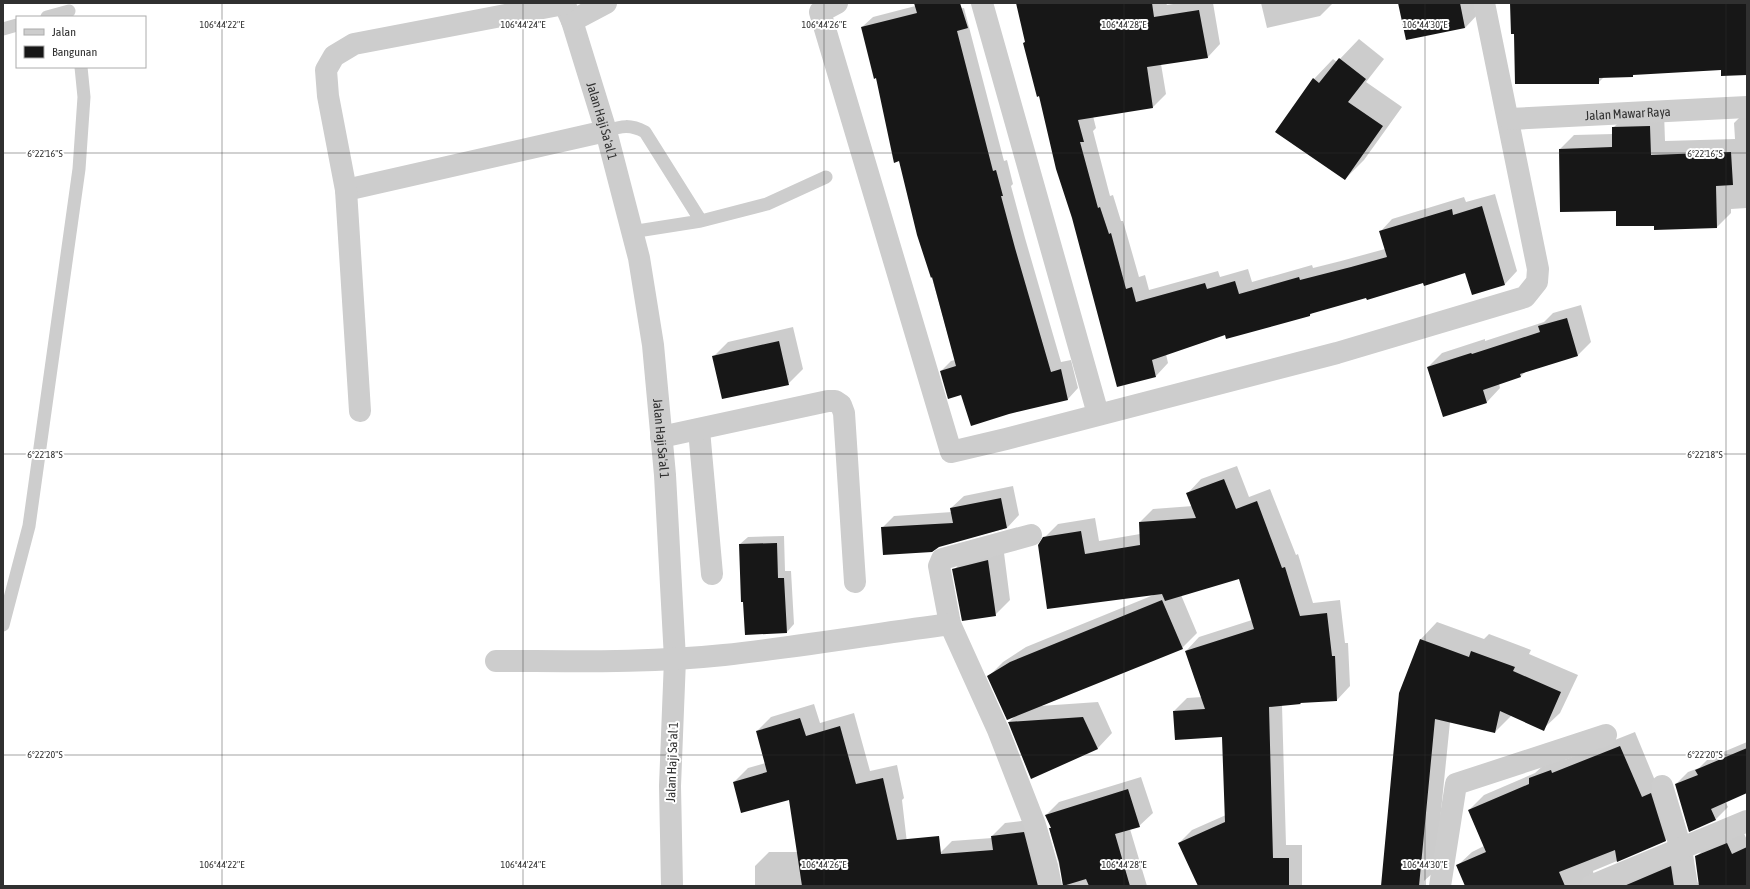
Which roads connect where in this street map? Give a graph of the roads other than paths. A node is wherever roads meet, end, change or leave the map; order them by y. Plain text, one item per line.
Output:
1 (606, 3) edge
2 (837, 3) edge
3 (982, 3) edge
4 (1484, 3) edge
5 (566, 9) edge
6 (68, 10) edge
7 (50, 16) edge
8 (16, 25) edge
9 (3, 29) edge
10 (81, 68) edge
11 (1747, 107) edge
12 (1509, 119) junction
13 (606, 131) junction
14 (826, 177) dead end
15 (346, 190) junction
16 (701, 220) junction
17 (631, 232) junction
18 (360, 412) dead end
19 (1098, 414) junction
20 (699, 430) junction
21 (661, 438) junction
22 (1030, 535) dead end
23 (712, 574) dead end
24 (855, 582) dead end
25 (950, 624) junction
26 (3, 625) edge
27 (675, 659) junction
28 (496, 661) dead end
29 (1606, 735) dead end
30 (1662, 786) dead end
31 (1747, 821) edge
32 (1680, 849) junction
33 (672, 886) edge
34 (1051, 886) edge
35 (1440, 886) edge
36 (1591, 886) edge
37 (1687, 886) edge

1 - 5 street
2 - 19 street
3 - 19 street
4 - 12 street
5 - 13 street, Jalan Haji Sa'al 1
5 - 15 street
6 - 7 lane
8 - 9 lane
10 - 26 lane
11 - 12 street, Jalan Mawar Raya
12 - 19 street
13 - 15 street
13 - 16 lane
13 - 17 street, Jalan Haji Sa'al 1
14 - 16 lane
15 - 18 street
16 - 17 lane
17 - 21 street, Jalan Haji Sa'al 1
20 - 21 street
20 - 23 street
20 - 24 street
21 - 27 street, Jalan Haji Sa'al 1
22 - 25 street
25 - 27 street
25 - 34 street
27 - 28 street
27 - 33 street, Jalan Haji Sa'al 1
29 - 35 street
30 - 32 street
31 - 32 street
32 - 36 street
32 - 37 street

